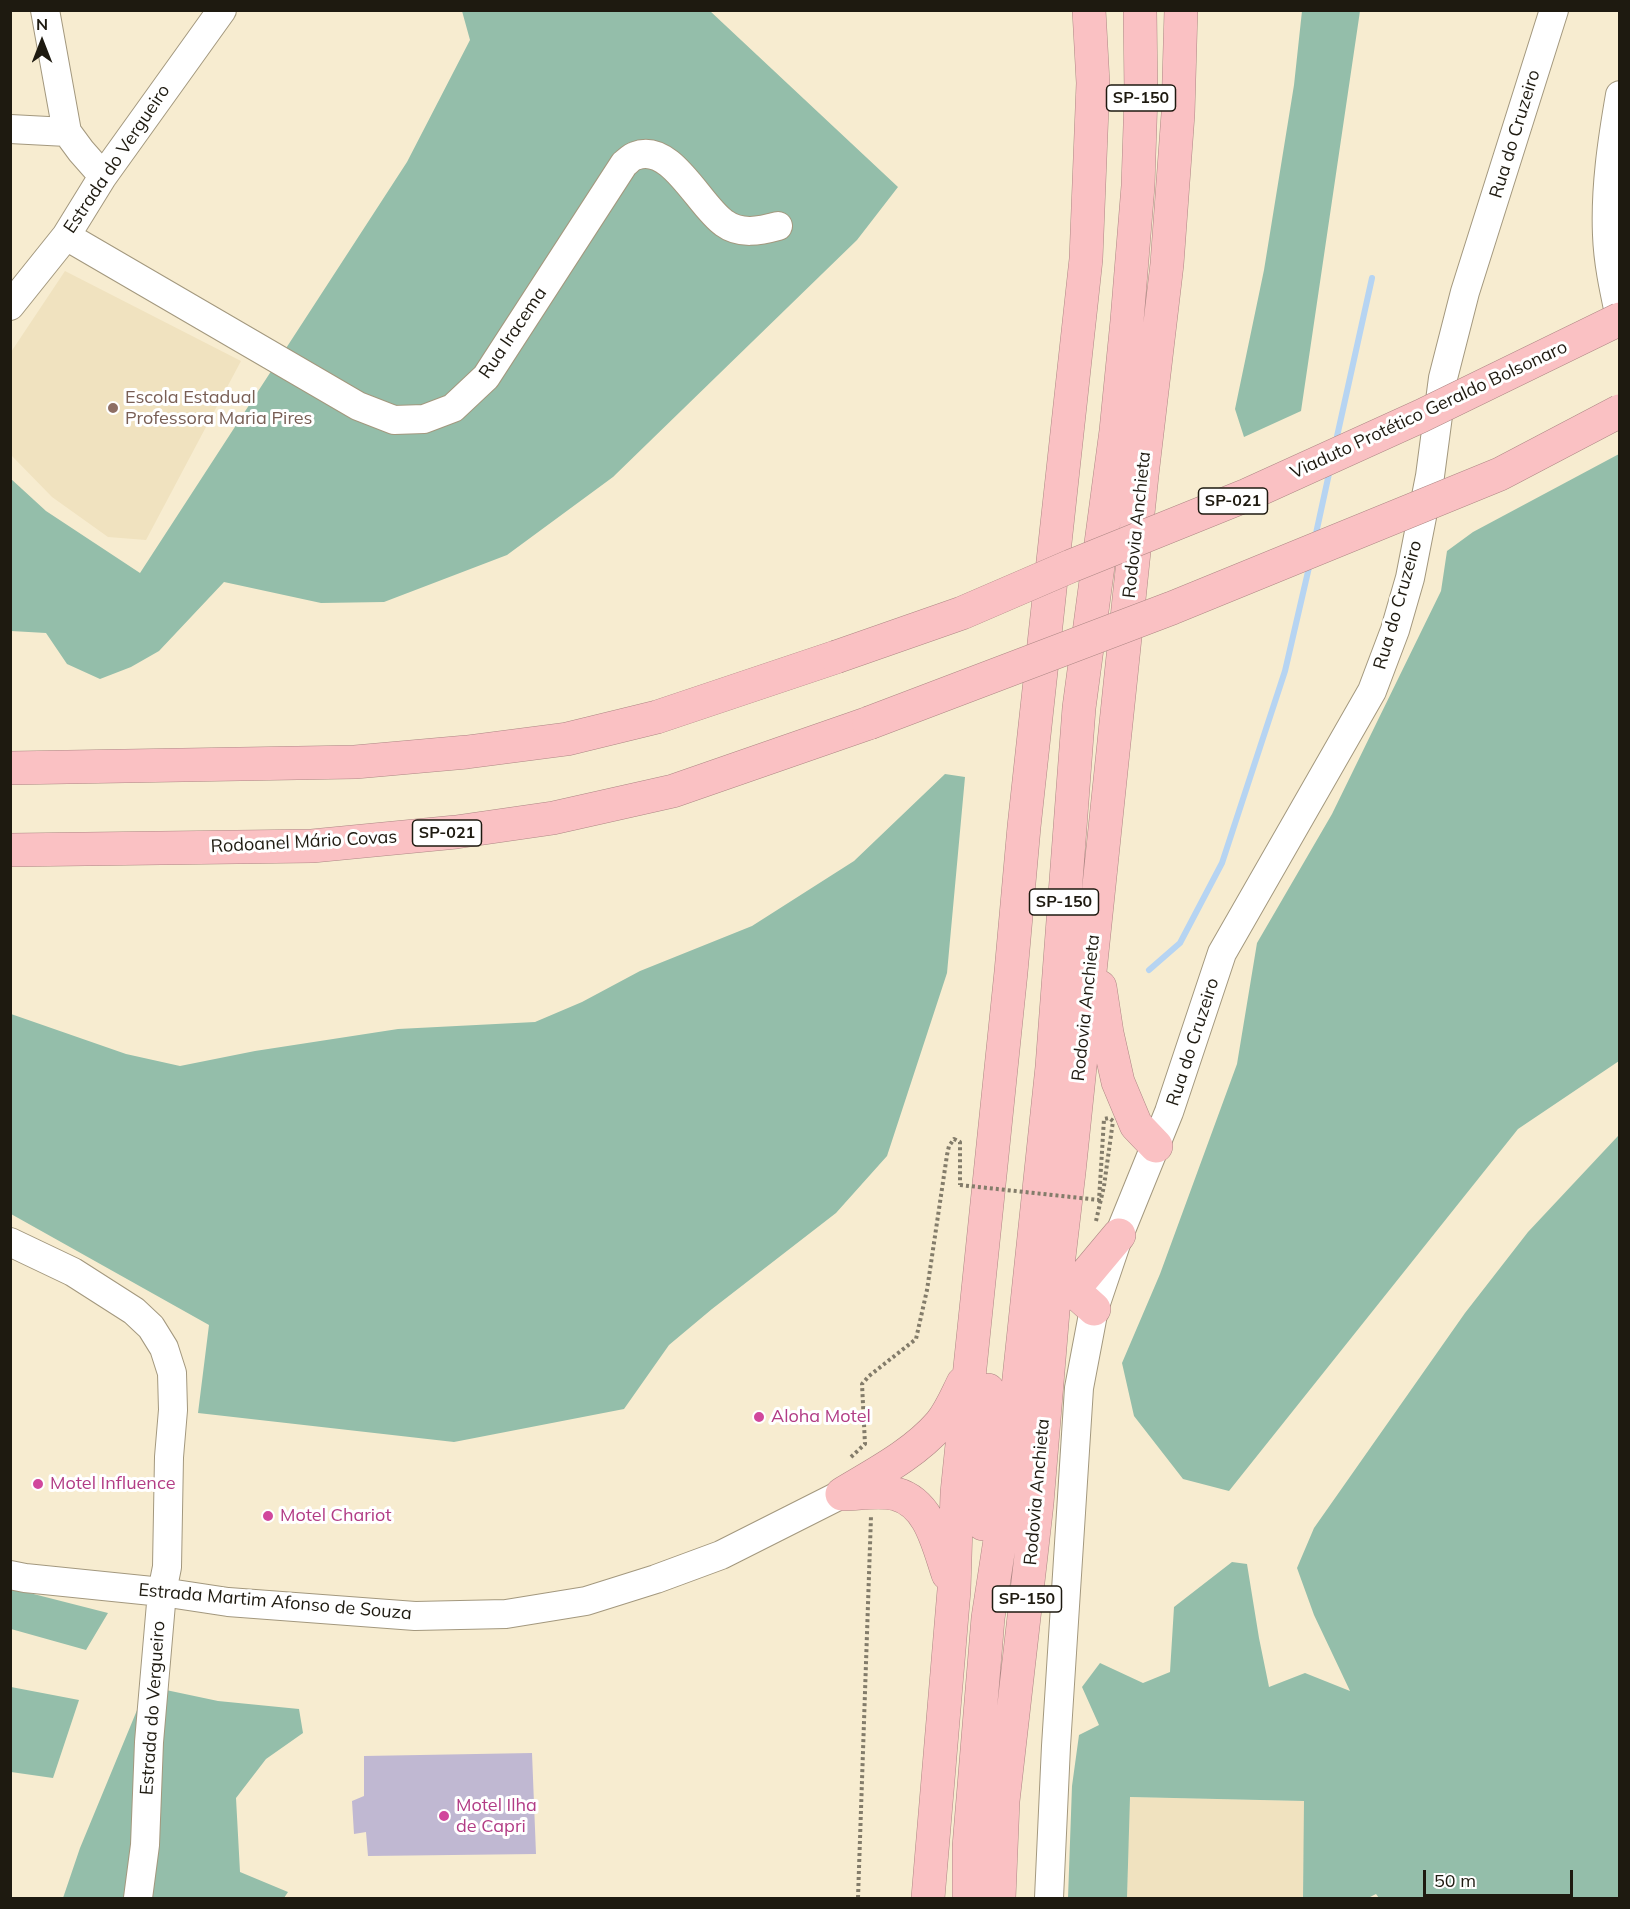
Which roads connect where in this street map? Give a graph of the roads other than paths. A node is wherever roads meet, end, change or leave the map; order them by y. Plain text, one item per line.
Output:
1 (45, 10) edge
2 (222, 10) edge
3 (1089, 10) edge
4 (1140, 10) edge
5 (1181, 10) edge
6 (1550, 17) edge
7 (1620, 95) edge
8 (10, 129) edge
9 (67, 132) junction
10 (103, 176) junction
11 (1620, 184) edge
12 (1607, 211) junction
13 (778, 226) dead end
14 (66, 236) junction
15 (10, 306) edge
16 (1620, 319) edge
17 (1620, 411) edge
18 (10, 768) edge
19 (10, 850) edge
20 (1096, 917) junction
21 (1156, 1146) junction
22 (1119, 1235) joint
23 (10, 1242) edge
24 (981, 1254) junction
25 (1074, 1299) junction
26 (971, 1365) junction
27 (842, 1494) junction
28 (10, 1575) edge
29 (954, 1590) junction
30 (162, 1592) junction
31 (988, 1618) junction
32 (138, 1899) edge
33 (928, 1899) edge
34 (969, 1899) edge
35 (999, 1899) edge
36 (1048, 1899) edge

1 - 9 street
2 - 10 street, Estrada do Vergueiro
3 - 24 highway, SP-150
4 - 31 highway, Rodovia Anchieta / SP-150
5 - 20 highway, Rodovia Anchieta / SP-150
6 - 21 street, Rua do Cruzeiro
7 - 12 street
8 - 9 street
9 - 10 street
10 - 14 street, Estrada do Vergueiro
11 - 12 street
12 - 16 street
13 - 14 street, Rua Iracema
14 - 15 street, Estrada do Vergueiro
16 - 18 highway, Viaduto Protético Geraldo Bolsonaro / SP-021, bridge
17 - 19 highway, Rodoanel Mário Covas / SP-021, bridge
20 - 21 highway
20 - 25 highway, Rodovia Anchieta / SP-150
21 - 22 street, Rua do Cruzeiro
22 - 25 highway
23 - 30 street, Estrada do Vergueiro
24 - 26 highway, SP-150
24 - 31 highway
25 - 35 highway, Rodovia Anchieta / SP-150
25 - 36 street
26 - 27 highway
26 - 29 highway, SP-150
27 - 29 highway
27 - 30 street, Estrada Martim Afonso de Souza
28 - 30 street, Estrada Martim Afonso de Souza
29 - 33 highway, SP-150
30 - 32 street, Estrada do Vergueiro
31 - 34 highway, Rodovia Anchieta / SP-150

